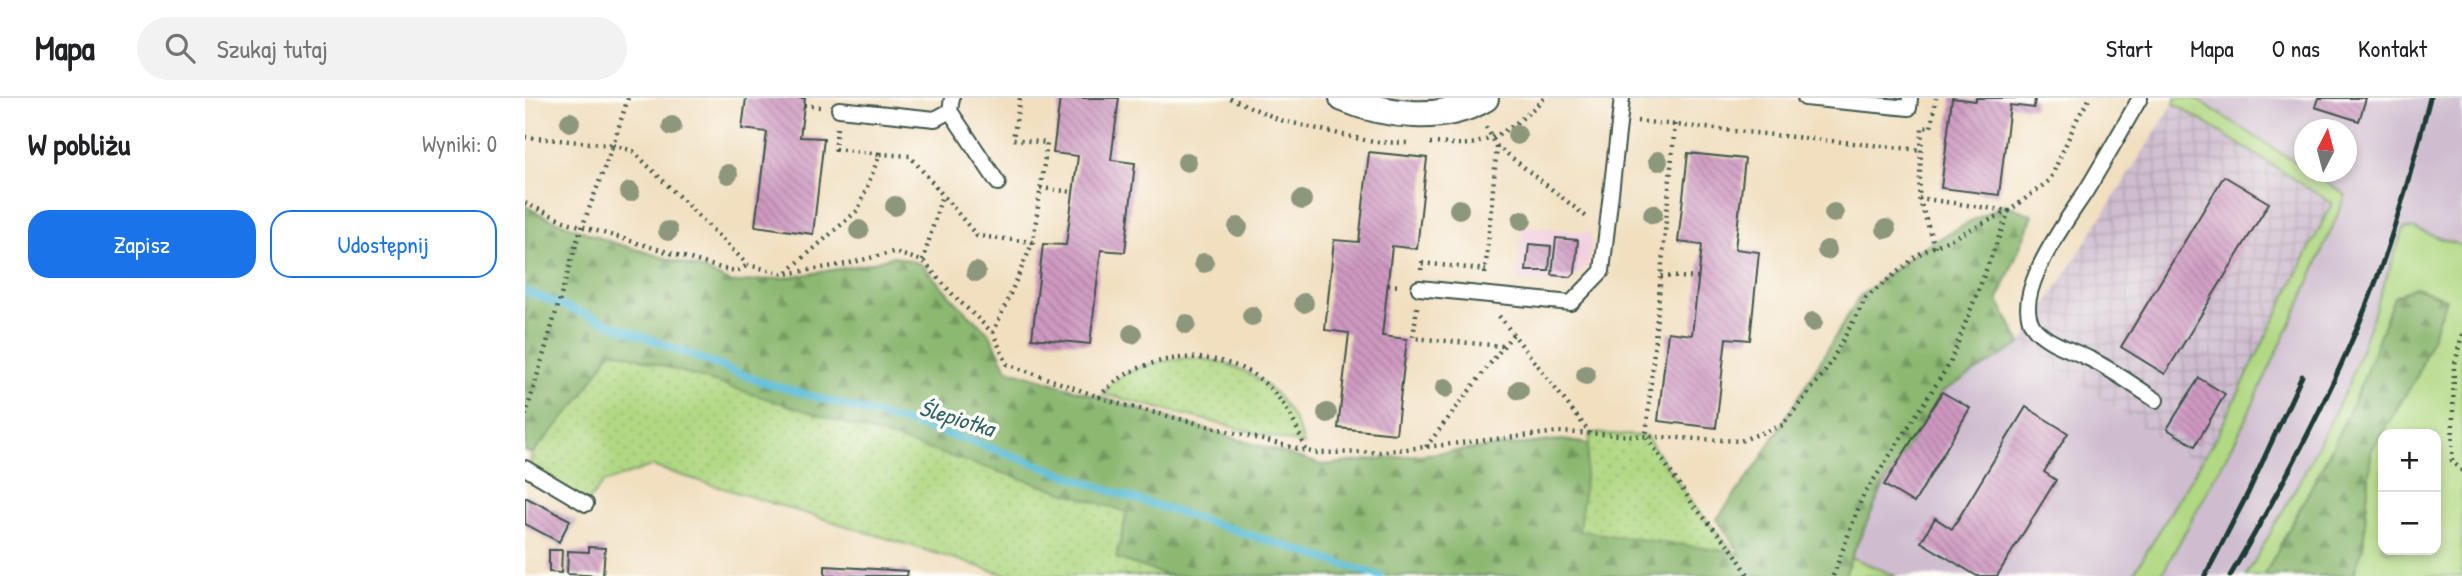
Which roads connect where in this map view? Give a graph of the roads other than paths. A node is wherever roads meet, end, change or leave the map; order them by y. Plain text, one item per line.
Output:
1 (1343, 98) edge
2 (1622, 98) edge
3 (1805, 98) edge
4 (1910, 98) edge
5 (2140, 98) edge
6 (1479, 102) edge
7 (951, 104) edge
8 (839, 109) road end
9 (998, 183) dead end
10 (1419, 288) dead end
11 (2156, 401) dead end
12 (525, 468) edge
13 (586, 504) dead end

1 - 6 street
2 - 10 lane
3 - 4 lane
5 - 11 lane
7 - 8 lane
7 - 9 lane
12 - 13 lane

